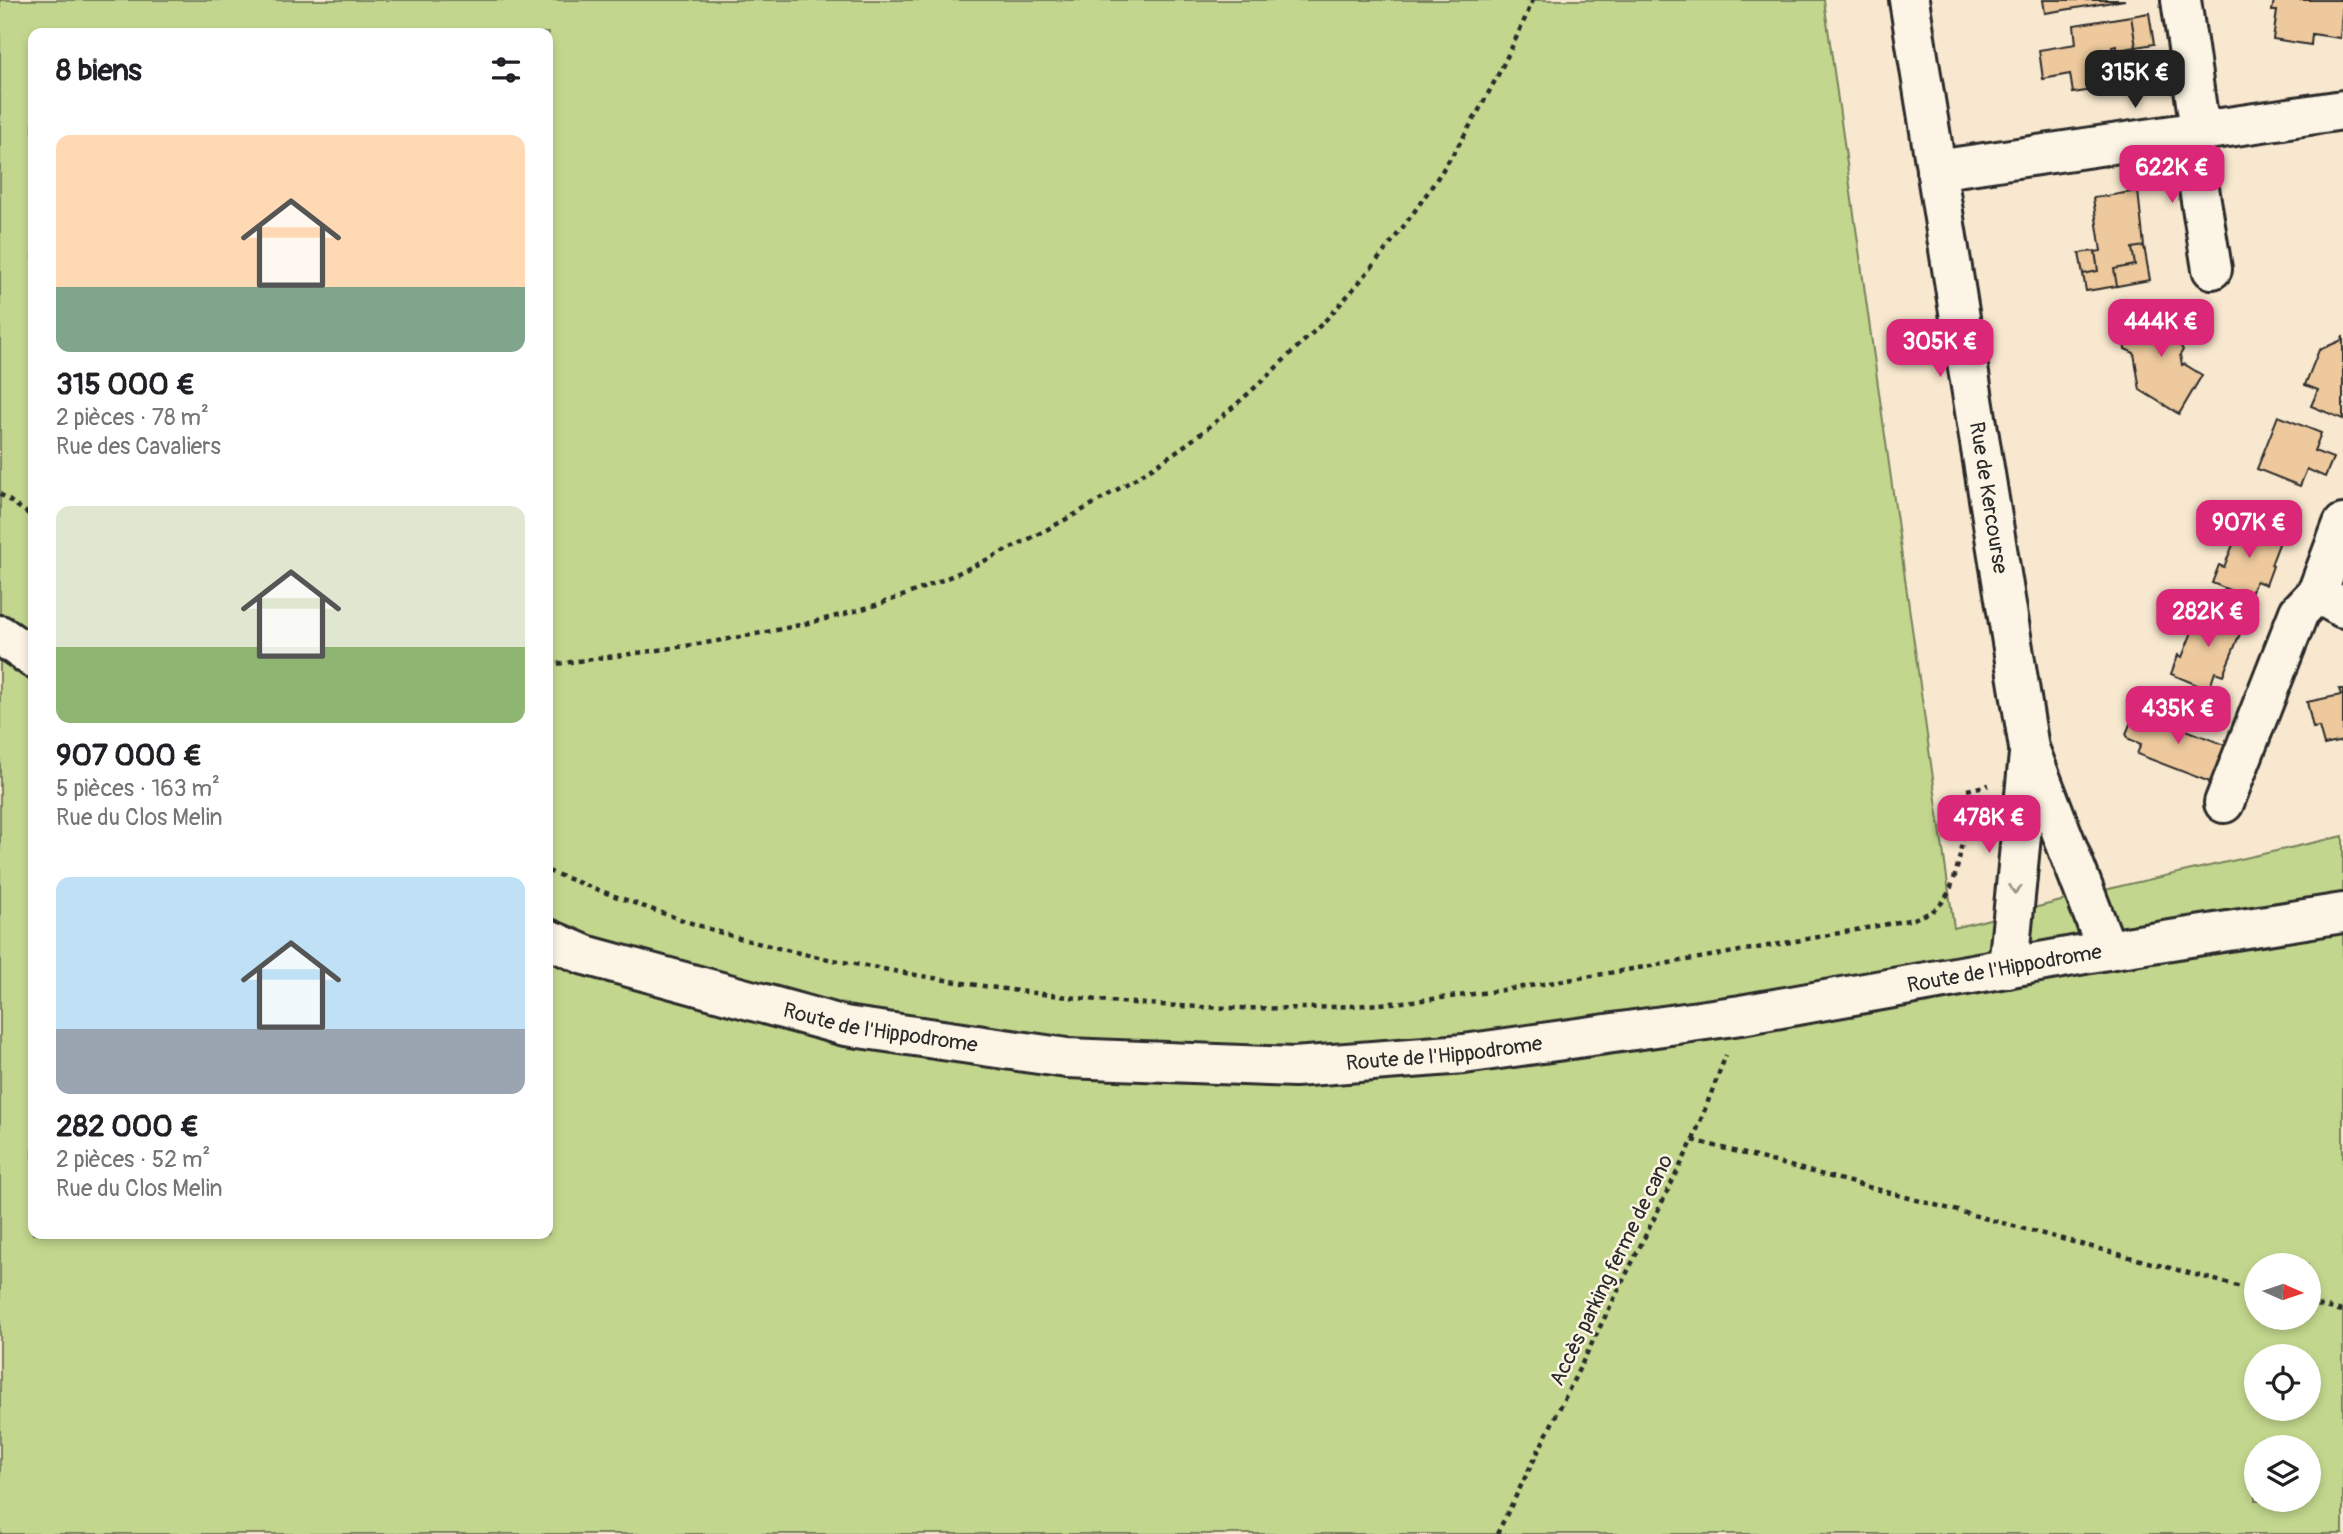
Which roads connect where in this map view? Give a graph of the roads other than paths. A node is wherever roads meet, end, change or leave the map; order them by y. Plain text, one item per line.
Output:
1 (1909, 0) edge
2 (2181, 0) edge
3 (2343, 110) edge
4 (2195, 131) junction
5 (1936, 170) junction
6 (2212, 269) dead end
7 (2343, 524) edge
8 (2330, 600) edge
9 (0, 635) edge
10 (28, 655) edge
11 (2029, 748) junction
12 (2224, 803) dead end
13 (2343, 914) edge
14 (553, 941) edge
15 (2107, 950) junction
16 (2008, 968) junction

1 - 5 street, Rue de Kercourse
2 - 4 street
3 - 4 street
4 - 5 street
4 - 6 street
5 - 11 street, Rue de Kercourse
7 - 8 street
8 - 12 street
9 - 10 street
11 - 15 street, Rue de Kercourse
11 -> 16 street, Rue de Kercourse
13 - 15 street, Route de l'Hippodrome
14 - 16 street, Route de l'Hippodrome
15 - 16 street, Route de l'Hippodrome

